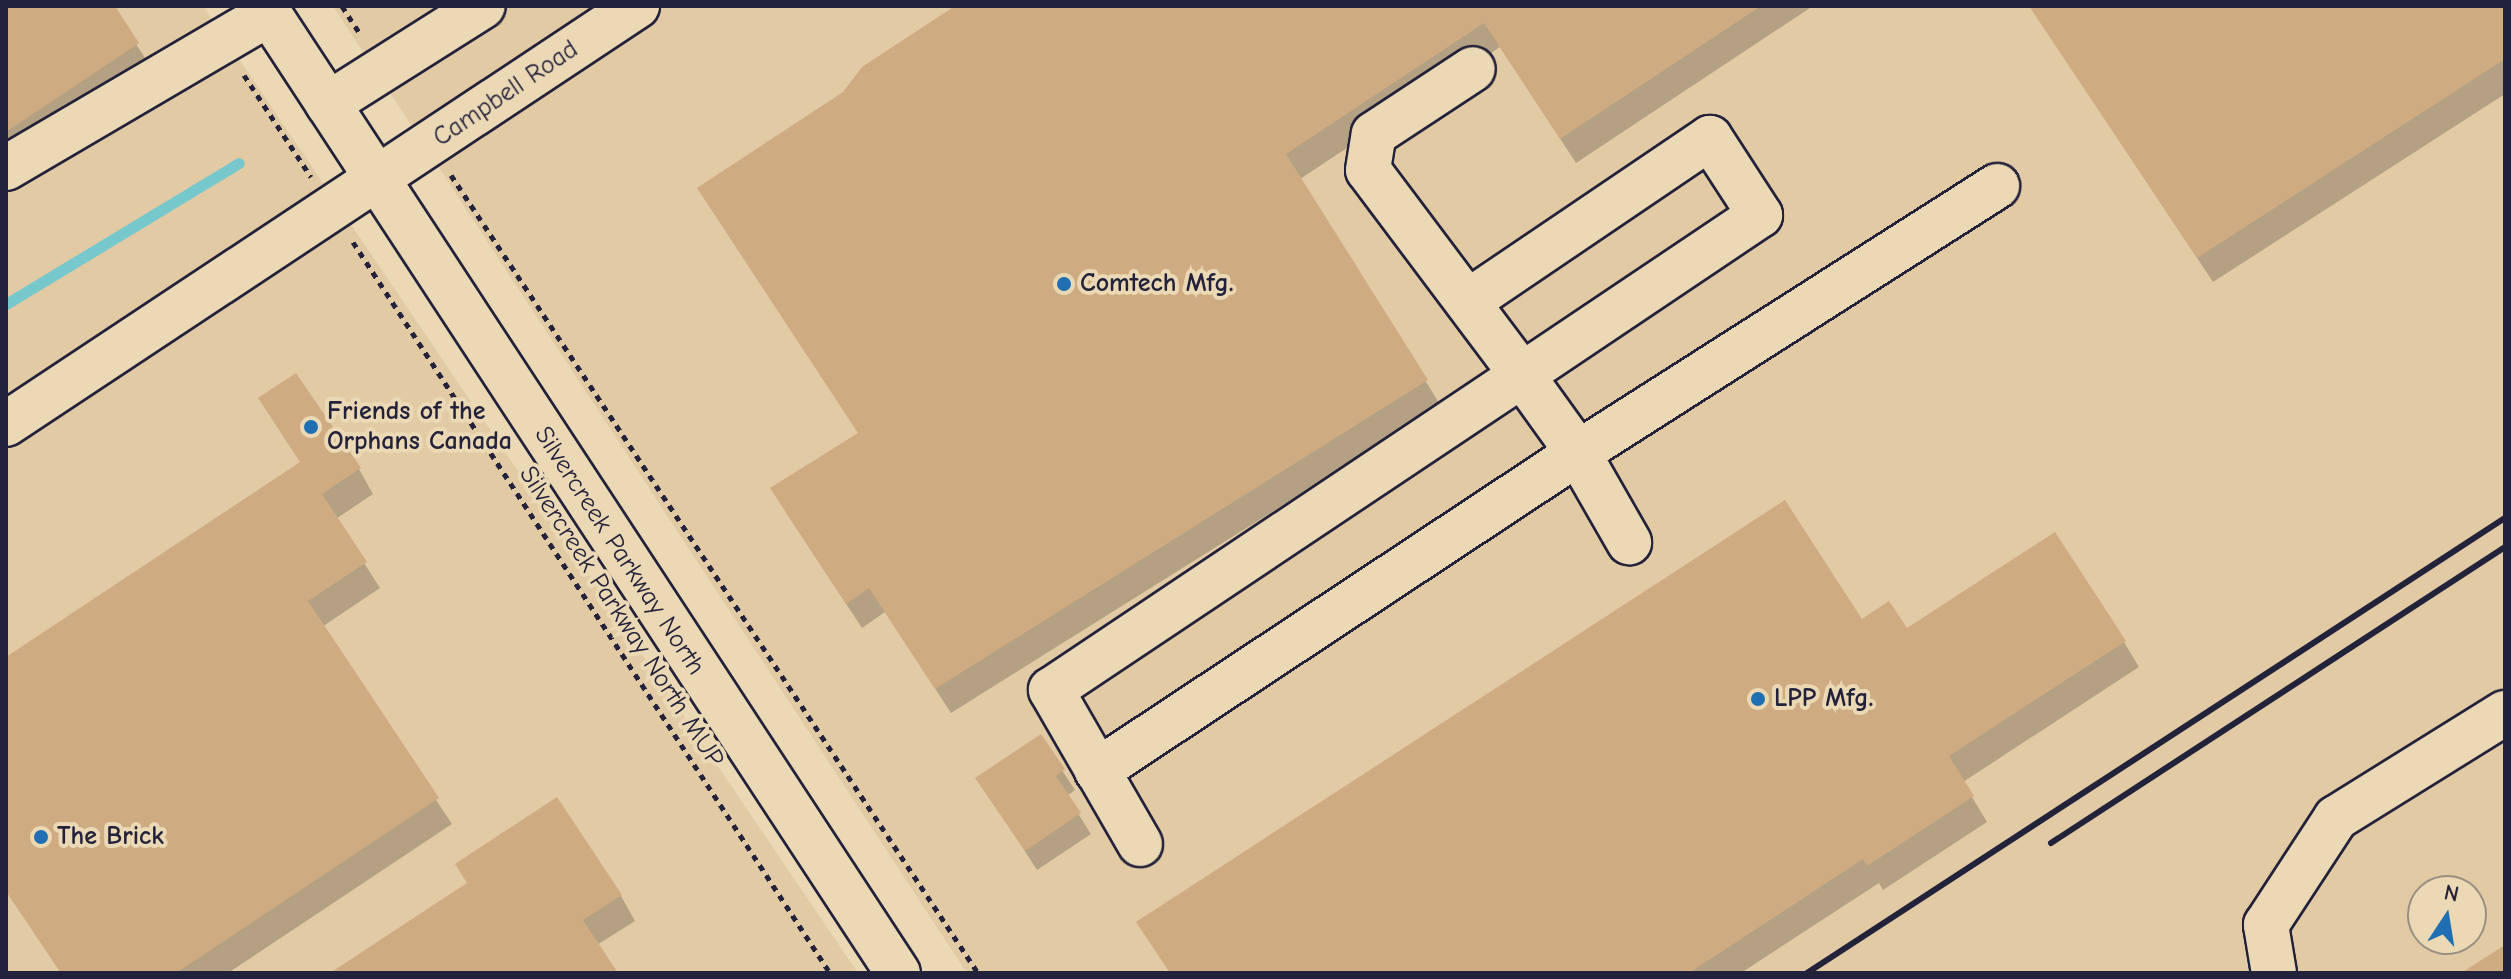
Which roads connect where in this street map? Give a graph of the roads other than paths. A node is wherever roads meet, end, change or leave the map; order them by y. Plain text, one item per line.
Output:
1 (483, 6) edge
2 (266, 10) edge
3 (616, 12) edge
4 (1473, 69) dead end
5 (328, 104) junction
6 (6, 168) edge
7 (376, 182) junction
8 (1997, 186) dead end
9 (1469, 301) junction
10 (1522, 375) junction
11 (6, 424) edge
12 (1578, 453) junction
13 (1629, 542) dead end
14 (2505, 713) edge
15 (1097, 771) junction
16 (1140, 844) dead end
17 (898, 973) edge
18 (2274, 973) edge

1 - 5 main road
2 - 5 main road, Silvercreek Parkway North
2 - 6 main road
3 - 7 main road, Campbell Road
4 - 9 main road
5 - 7 main road, Silvercreek Parkway North
7 - 11 main road, Campbell Road
7 - 17 main road, Silvercreek Parkway North
8 - 12 main road
9 - 10 main road
9 - 10 main road
10 - 12 main road
10 - 15 main road
12 - 13 main road
12 - 15 main road
14 - 18 main road
15 - 16 main road

